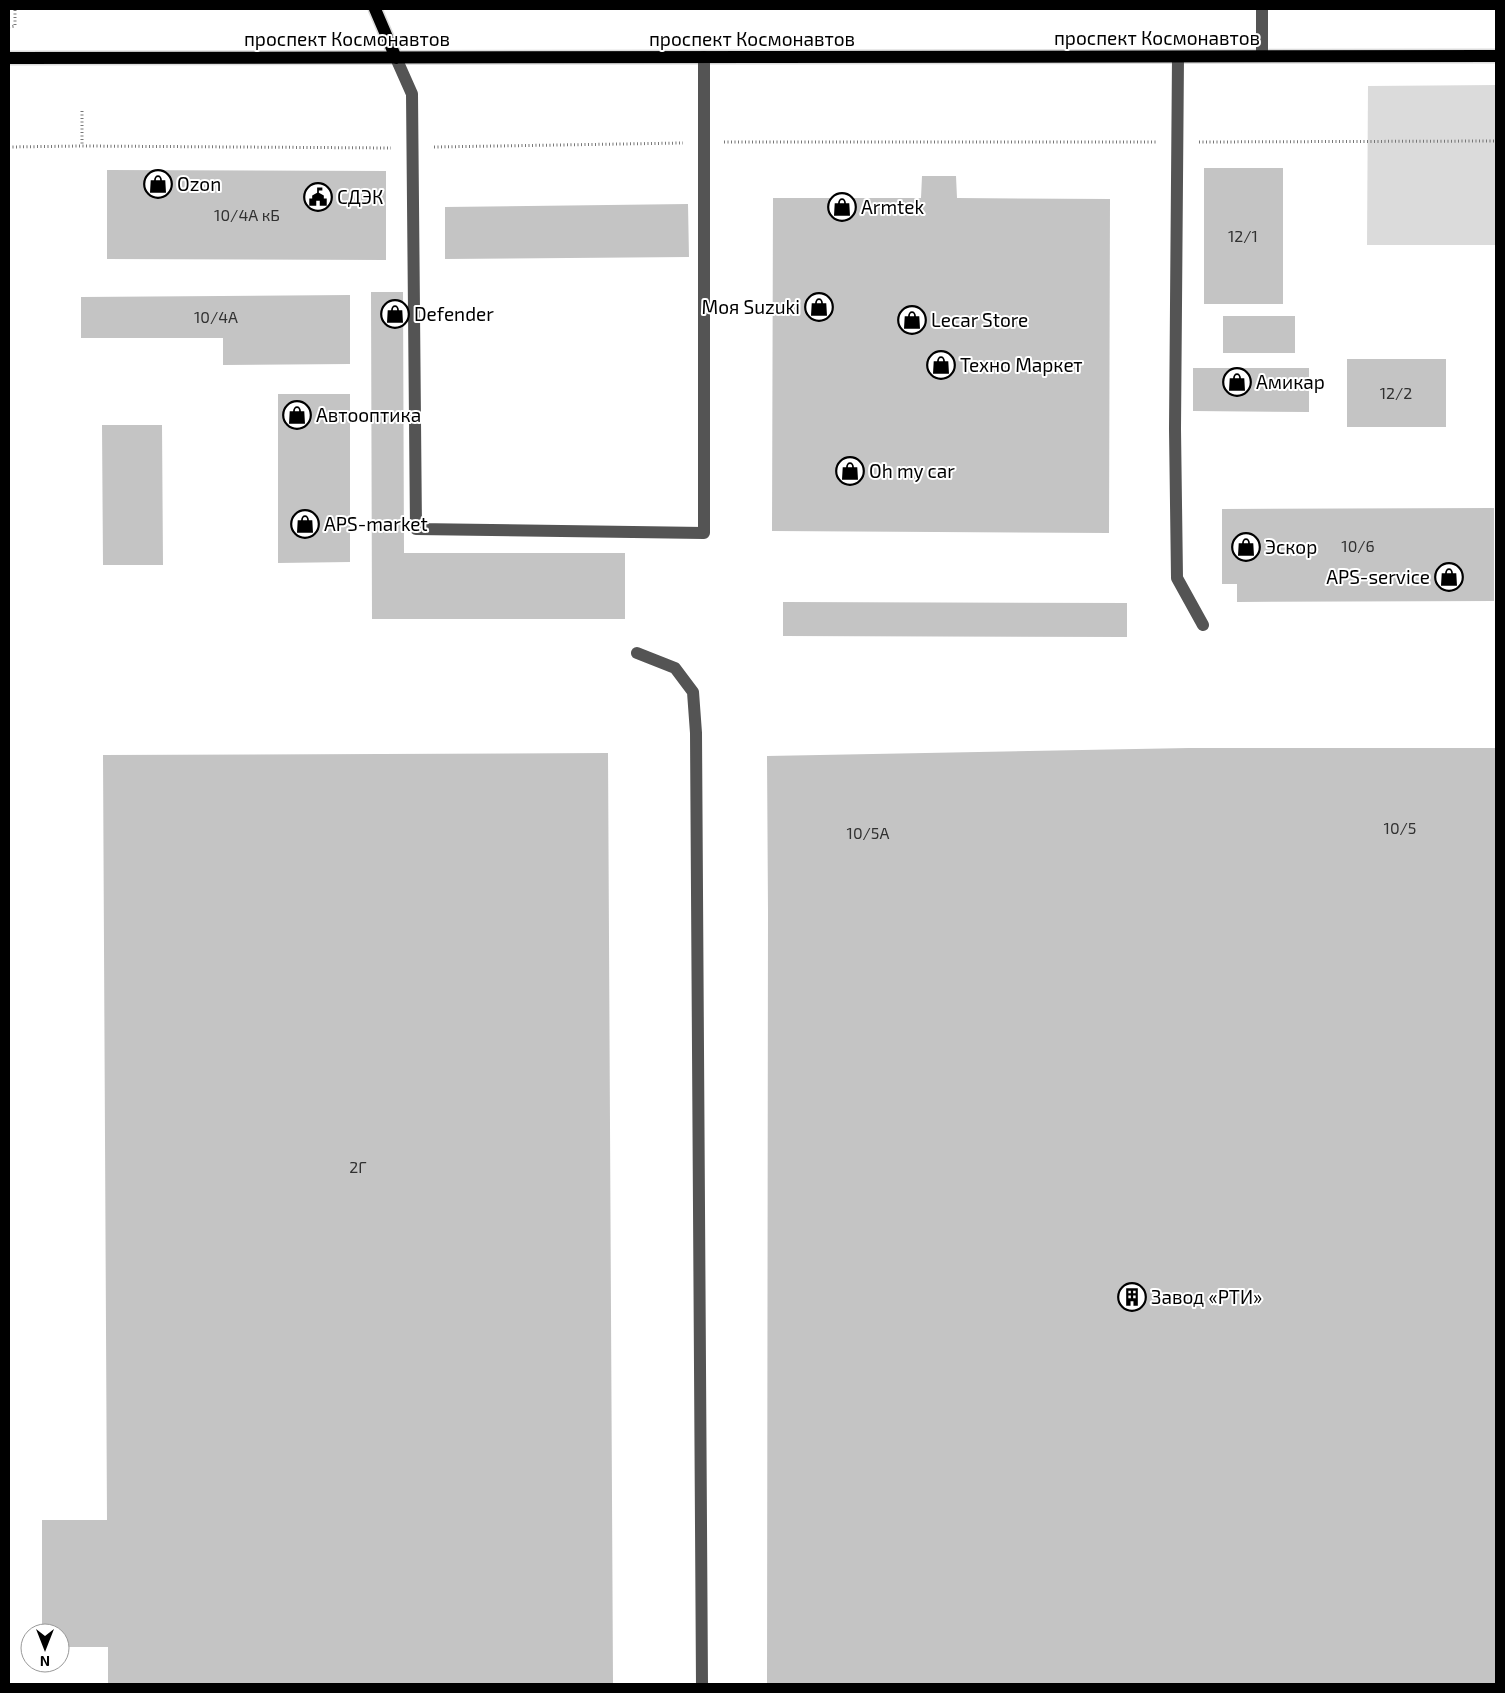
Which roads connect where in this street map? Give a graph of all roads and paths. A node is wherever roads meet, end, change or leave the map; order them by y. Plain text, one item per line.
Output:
1 (16, 9) edge
2 (375, 9) edge
3 (1262, 9) edge
4 (9, 26) edge
5 (1262, 56) junction
6 (1496, 56) edge
7 (704, 57) junction
8 (1178, 57) junction
9 (9, 58) edge
10 (396, 58) junction
11 (82, 111) dead end
12 (1496, 141) edge
13 (704, 142) junction
14 (1178, 142) junction
15 (82, 146) junction
16 (9, 147) edge
17 (412, 148) junction
18 (1203, 625) dead end
19 (637, 653) dead end
20 (702, 1684) edge

1 - 4 path
2 - 10 main road
3 - 5 street
5 - 6 main road, проспект Космонавтов
5 - 8 main road, проспект Космонавтов
7 - 8 main road, проспект Космонавтов
7 - 10 main road, проспект Космонавтов
7 - 13 street
8 - 14 street
9 - 10 main road, проспект Космонавтов
10 - 17 street
11 - 15 path
12 - 14 path
13 - 14 path
13 - 17 path
13 - 17 street
14 - 18 street
15 - 16 path
15 - 17 path
19 - 20 street

